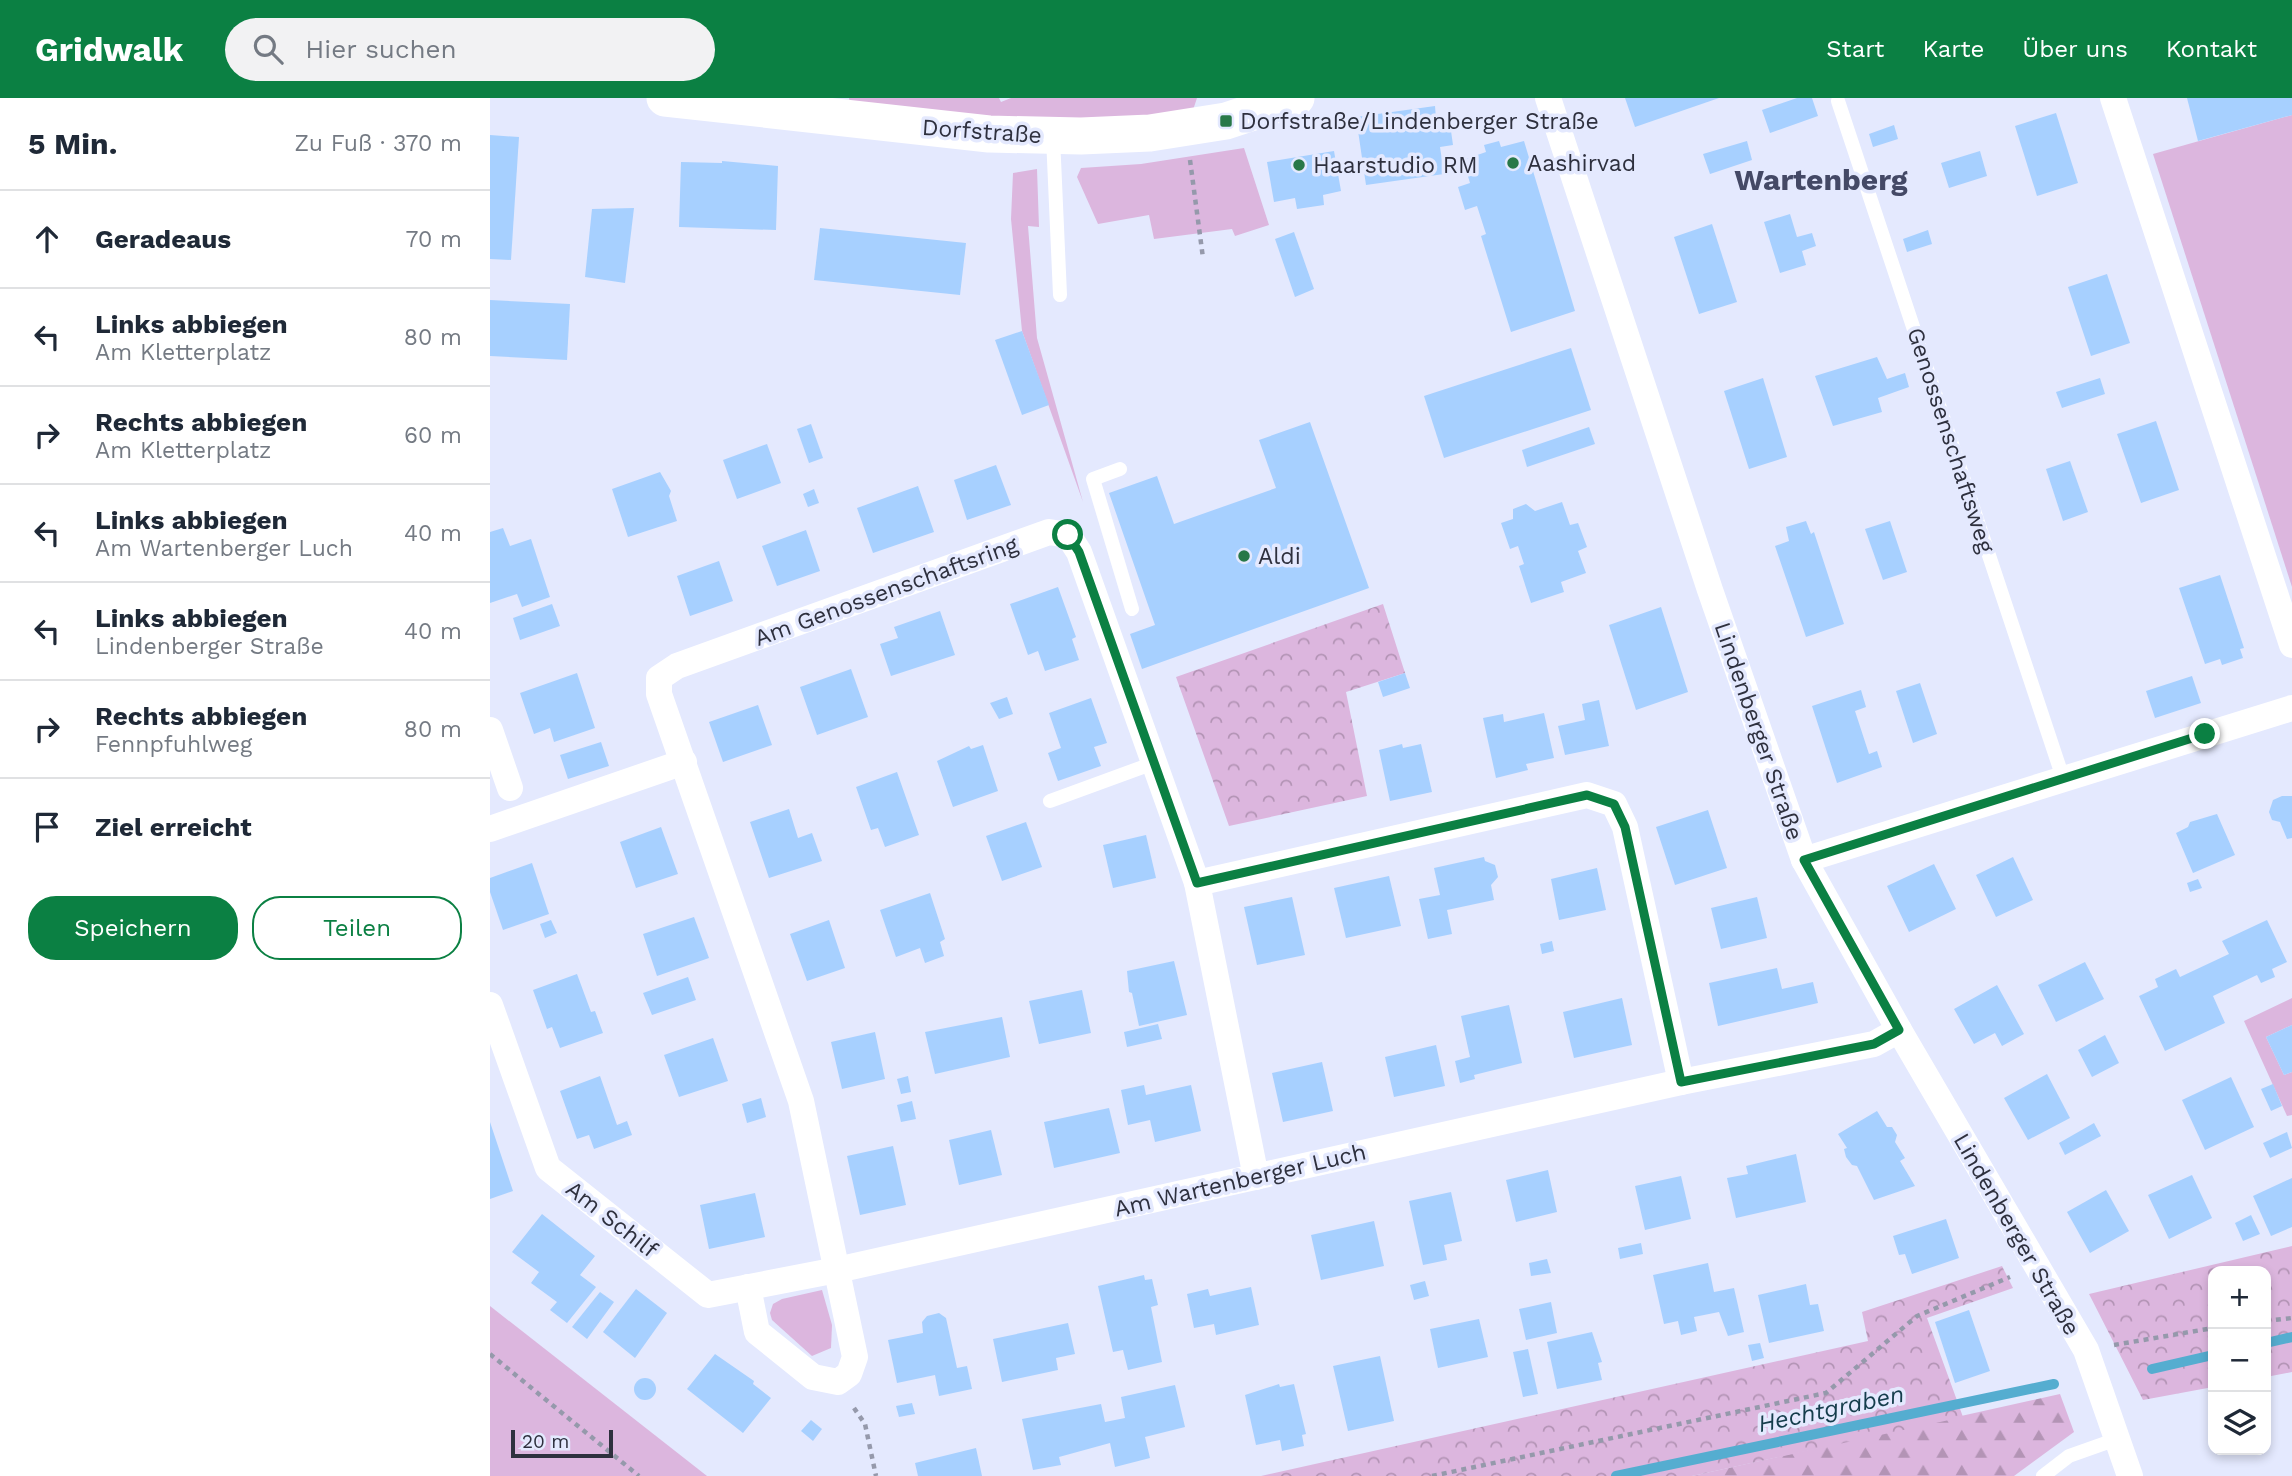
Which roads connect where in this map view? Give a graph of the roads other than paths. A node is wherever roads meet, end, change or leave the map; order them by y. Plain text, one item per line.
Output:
1 (665, 98) edge
2 (1296, 98) edge
3 (1548, 98) edge
4 (2113, 98) edge
5 (1838, 101) dead end
6 (1053, 136) junction
7 (1060, 295) dead end
8 (1120, 469) dead end
9 (1132, 609) dead end
10 (2292, 645) edge
11 (2292, 708) edge
12 (490, 730) edge
13 (684, 762) junction
14 (1154, 763) junction
15 (2063, 778) junction
16 (510, 788) dead end
17 (1051, 801) dead end
18 (490, 829) edge
19 (1804, 860) junction
20 (1197, 883) junction
21 (490, 1005) edge
22 (1899, 1030) junction
23 (1681, 1082) junction
24 (1256, 1177) junction
25 (837, 1270) junction
26 (748, 1287) junction
27 (2117, 1439) junction
28 (2043, 1476) edge
29 (2130, 1476) edge

1 - 6 main road, Dorfstraße
2 - 6 main road, Dorfstraße
3 - 19 street, Lindenberger Straße
4 - 10 street
5 - 15 lane, Genossenschaftsweg
6 - 7 lane
8 - 9 lane
11 - 15 street
12 - 16 street
13 - 14 street, Am Genossenschaftsring
13 - 18 street
13 - 25 street, Am Genossenschaftsring
14 - 17 lane
14 - 20 street, Am Genossenschaftsring
15 - 19 street
19 - 22 street, Lindenberger Straße
20 - 23 street
20 - 24 street, Am Genossenschaftsring
21 - 26 street, Am Schilf
22 - 23 street, Am Wartenberger Luch
22 - 27 street, Lindenberger Straße
23 - 24 street, Am Wartenberger Luch
24 - 25 street, Am Wartenberger Luch
25 - 26 street, Am Schilf
25 - 26 street
27 - 28 lane
27 - 29 street, Lindenberger Straße

